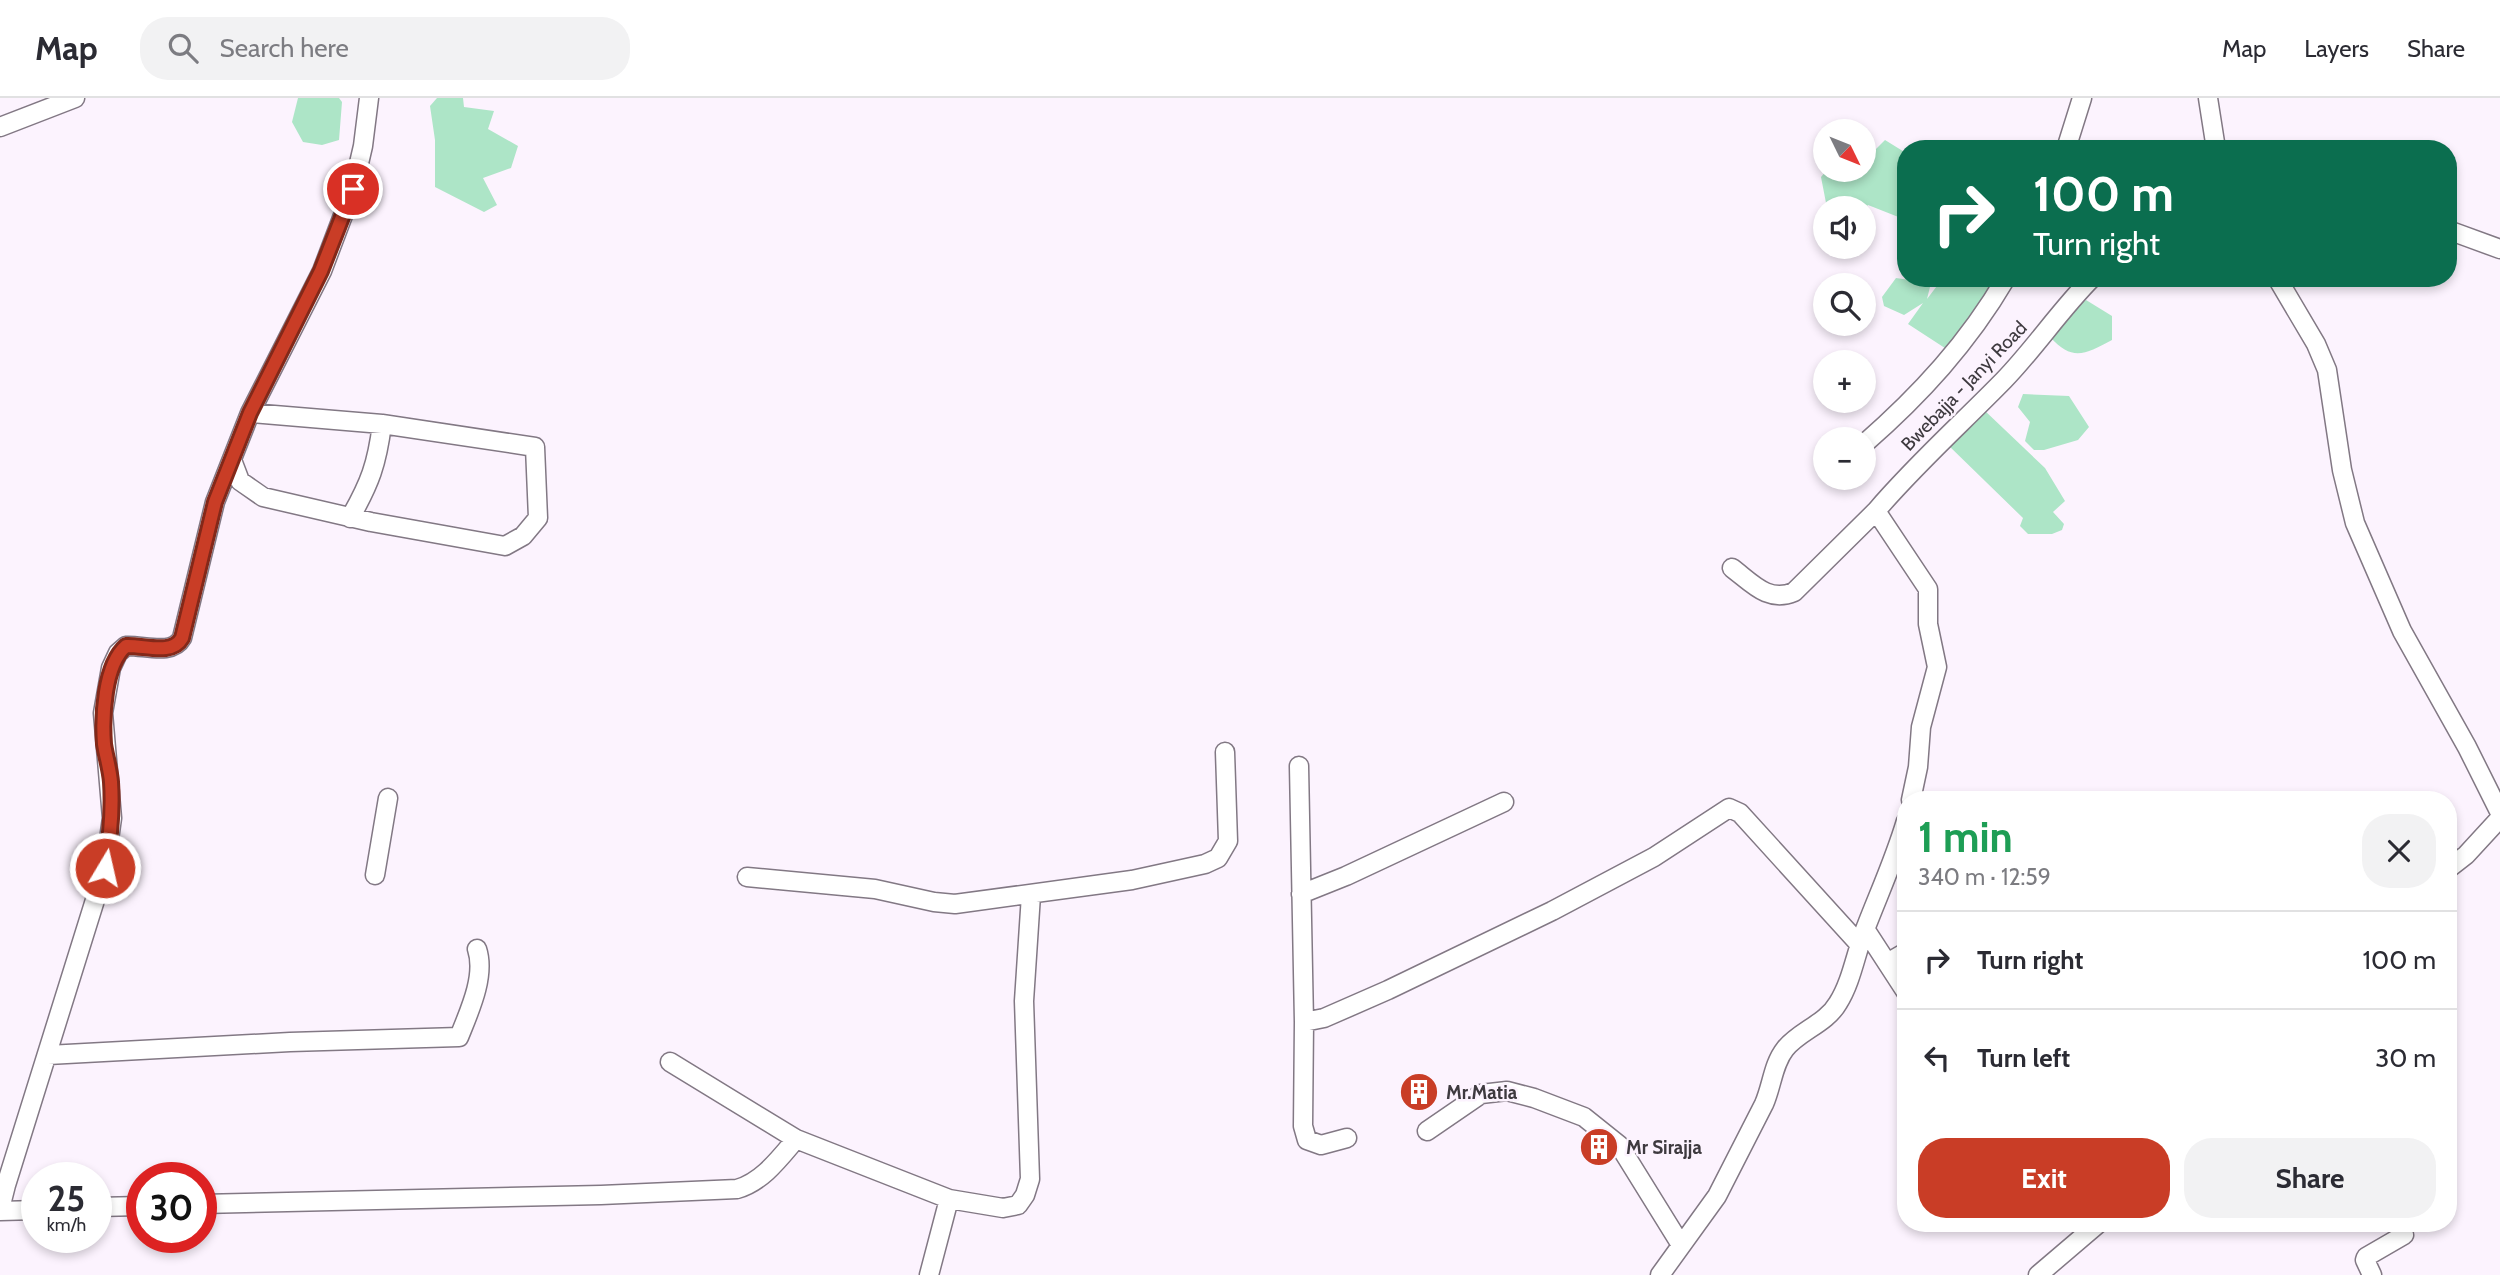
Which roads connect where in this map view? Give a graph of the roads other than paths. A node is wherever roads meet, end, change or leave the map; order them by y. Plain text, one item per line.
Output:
1 (75, 98) edge
2 (369, 98) edge
3 (2082, 98) edge
4 (2208, 98) edge
5 (0, 127) edge
6 (2069, 140) edge
7 (2215, 140) edge
8 (2457, 233) edge
9 (2500, 249) edge
10 (2000, 287) edge
11 (2083, 287) edge
12 (2282, 287) edge
13 (250, 413) junction
14 (382, 424) junction
15 (1876, 433) edge
16 (232, 460) junction
17 (1876, 511) junction
18 (351, 518) junction
19 (1732, 568) dead end
20 (1225, 752) dead end
21 (1299, 766) dead end
22 (1913, 791) edge
23 (388, 798) dead end
24 (1504, 802) dead end
25 (2500, 815) edge
26 (1897, 852) edge
27 (2457, 862) edge
28 (375, 875) dead end
29 (747, 877) dead end
30 (1301, 894) junction
31 (1031, 895) junction
32 (1862, 937) junction
33 (477, 949) dead end
34 (1897, 957) edge
35 (1887, 963) junction
36 (1897, 978) edge
37 (1304, 1022) junction
38 (48, 1055) junction
39 (670, 1062) dead end
40 (1427, 1131) dead end
41 (1347, 1138) dead end
42 (796, 1139) junction
43 (949, 1199) junction
44 (217, 1205) edge
45 (0, 1210) edge
46 (21, 1210) edge
47 (2090, 1232) edge
48 (2404, 1235) dead end
49 (1681, 1245) junction
50 (2049, 1272) edge
51 (929, 1275) edge
52 (1660, 1275) edge
53 (2372, 1275) edge

1 - 5 street
2 - 13 street
3 - 6 street
4 - 7 street
8 - 9 street
10 - 15 street
11 - 17 street, Bwebajja - Janyi Road
12 - 25 street
13 - 14 street
13 - 16 street
14 - 18 street
14 - 18 street
16 - 18 street
16 - 38 street
17 - 19 street, Bwebajja - Janyi Road
17 - 22 street
20 - 31 street
21 - 30 street
23 - 28 street
24 - 30 street
25 - 27 street
26 - 32 street
29 - 31 street
30 - 37 street
31 - 43 street
32 - 35 street
32 - 37 street
32 - 49 street
33 - 38 street
34 - 35 street
35 - 36 street
37 - 41 street
38 - 45 street
39 - 42 street
40 - 49 street
42 - 43 street
42 - 44 street
43 - 51 street
45 - 46 street
47 - 50 street
48 - 53 street
49 - 52 street

